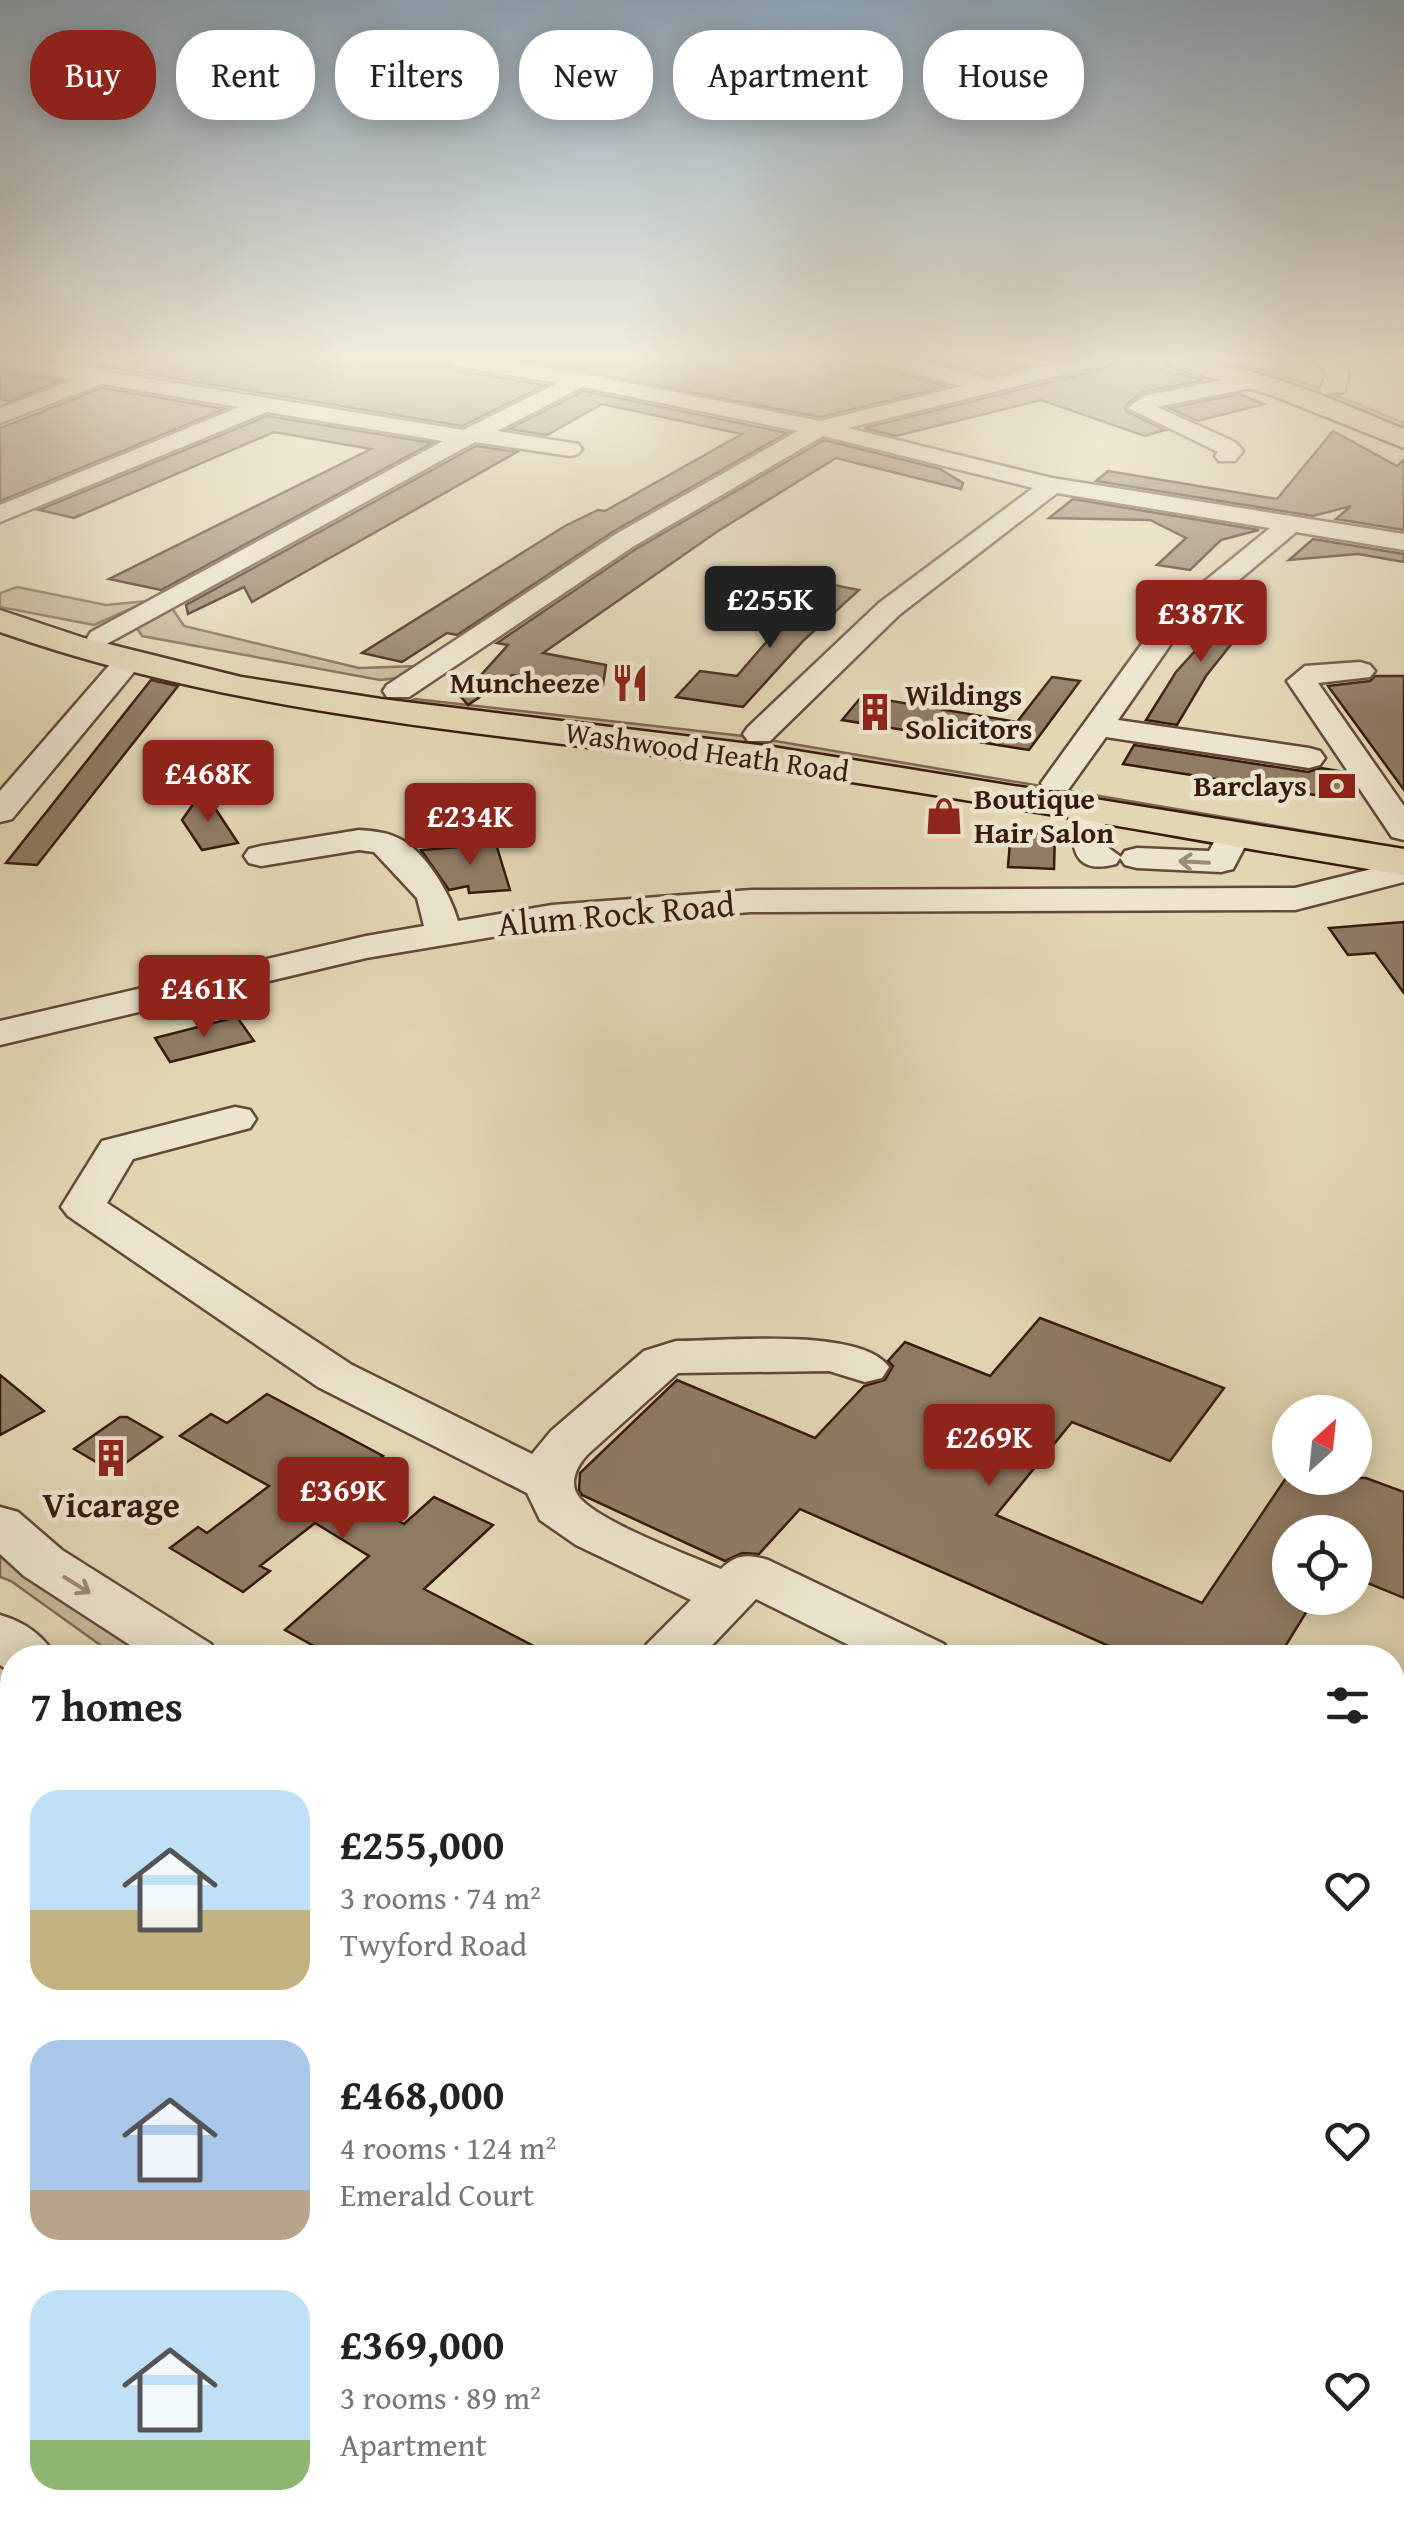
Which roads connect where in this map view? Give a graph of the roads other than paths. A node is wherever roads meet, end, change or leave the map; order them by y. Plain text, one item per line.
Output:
1 (86, 478) edge
2 (399, 478) edge
3 (732, 478) edge
4 (1025, 478) edge
5 (1052, 485) junction
6 (0, 514) edge
7 (1292, 523) junction
8 (1404, 542) edge
9 (8, 622) edge
10 (115, 649) junction
11 (1360, 671) dead end
12 (391, 701) junction
13 (1096, 726) junction
14 (759, 734) junction
15 (1309, 758) dead end
16 (1057, 783) junction
17 (1088, 810) junction
18 (0, 812) edge
19 (1404, 830) edge
20 (1234, 834) junction
21 (1404, 840) edge
22 (280, 845) dead end
23 (1330, 851) junction
24 (1404, 862) edge
25 (1404, 871) edge
26 (1404, 884) edge
27 (1245, 899) junction
28 (1295, 899) junction
29 (443, 931) junction
30 (0, 1033) edge
31 (235, 1119) dead end
32 (866, 1367) dead end
33 (548, 1483) junction
34 (0, 1525) edge
35 (726, 1594) junction
36 (172, 1645) edge
37 (678, 1645) edge
38 (899, 1645) edge

1 - 6 street
2 - 10 street
3 - 12 street
4 - 5 street
5 - 7 street
5 - 14 street
7 - 8 street
7 - 13 street
9 - 10 main road, Washwood Heath Road
10 - 12 main road, Washwood Heath Road
10 - 18 street
11 - 19 street
12 - 14 main road, Washwood Heath Road
12 - 17 main road, Washwood Heath Road
13 - 15 street
13 - 16 street
14 - 16 main road, Washwood Heath Road
16 - 21 main road, Washwood Heath Road
17 - 20 main road, Washwood Heath Road
20 -> 17 street
20 - 23 main road, Washwood Heath Road
22 - 29 street
23 - 24 main road, Washwood Heath Road
23 - 27 street, Alum Rock Road
25 - 28 street, Alum Rock Road
26 - 28 street
27 - 28 street, Alum Rock Road
27 - 29 street, Alum Rock Road
29 - 30 street, Alum Rock Road
31 - 33 street
32 - 33 street
33 - 35 street
34 -> 36 street
35 - 37 street
35 - 38 street

